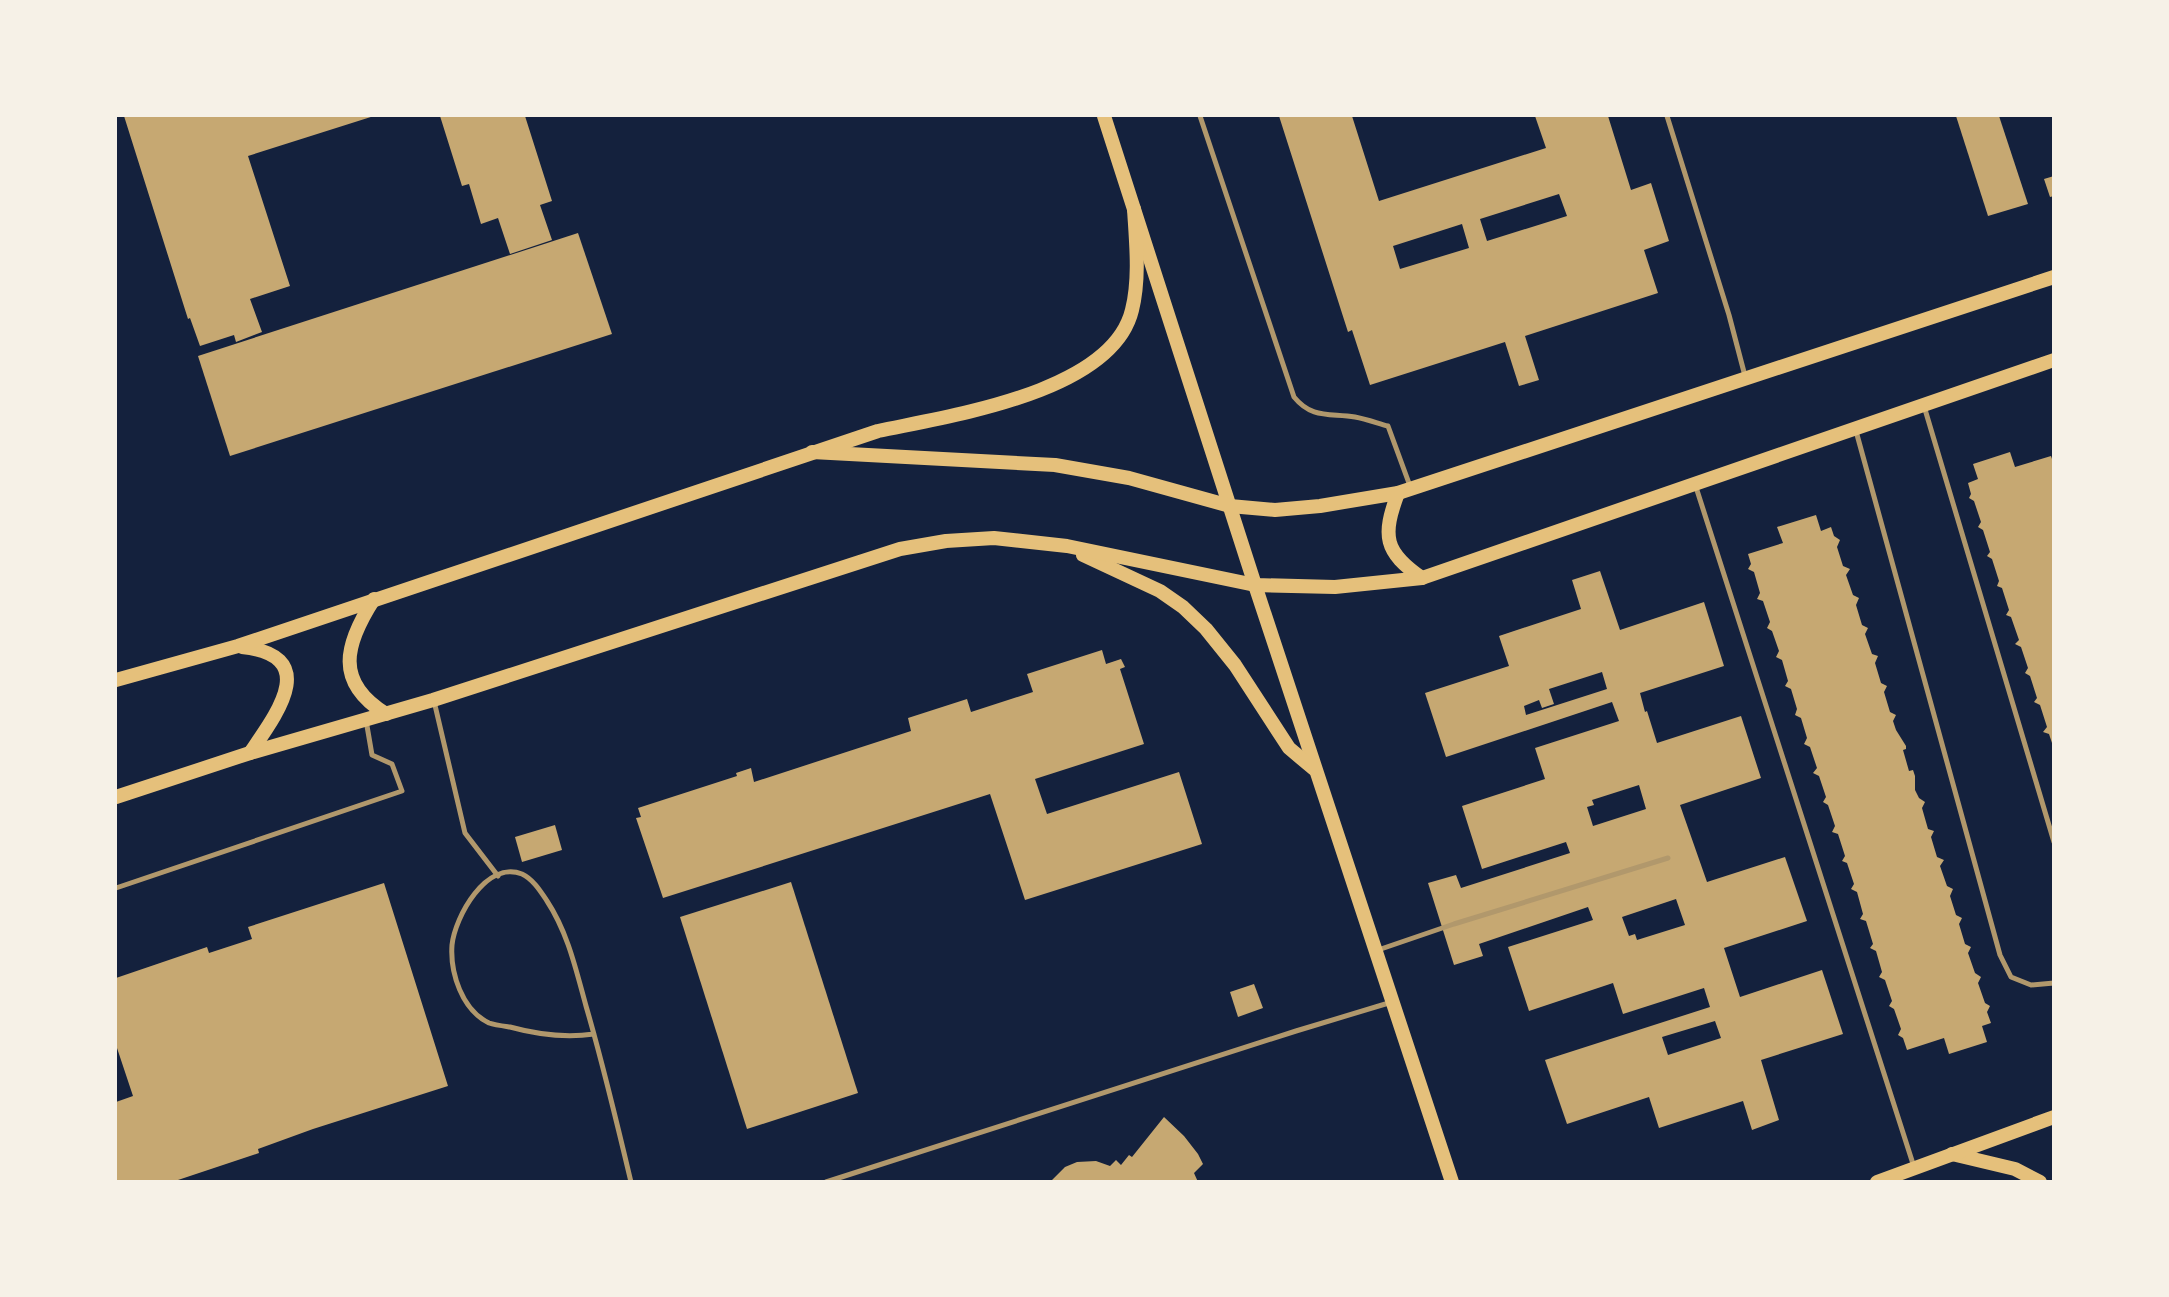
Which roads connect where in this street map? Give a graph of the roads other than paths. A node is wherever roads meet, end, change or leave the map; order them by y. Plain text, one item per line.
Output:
1 (1104, 116) edge
2 (1200, 116) edge
3 (1667, 116) edge
4 (1134, 209) junction
5 (2053, 278) edge
6 (2053, 360) edge
7 (1746, 379) junction
8 (1923, 405) junction
9 (1855, 428) junction
10 (811, 452) junction
11 (1695, 484) junction
12 (1405, 491) junction
13 (1230, 506) junction
14 (1067, 546) junction
15 (1423, 578) junction
16 (1255, 585) junction
17 (374, 599) junction
18 (238, 646) junction
19 (116, 680) edge
20 (433, 700) junction
21 (386, 714) junction
22 (366, 720) junction
23 (250, 753) junction
24 (1315, 771) junction
25 (116, 797) edge
26 (2053, 842) edge
27 (1668, 858) dead end
28 (498, 876) junction
29 (116, 888) edge
30 (1375, 951) junction
31 (2053, 983) edge
32 (1392, 1002) junction
33 (594, 1034) junction
34 (2053, 1117) edge
35 (1950, 1153) junction
36 (1914, 1167) junction
37 (631, 1181) edge
38 (826, 1181) edge
39 (1452, 1181) edge
40 (1877, 1181) edge
41 (2040, 1181) edge

1 - 4 main road
2 - 12 lane
3 - 7 lane
4 - 10 main road
4 - 13 main road
5 - 7 main road
6 - 8 main road
7 - 12 main road
8 - 9 main road
8 - 26 lane
9 - 11 main road
9 - 31 lane
10 - 13 main road
10 - 17 main road
11 - 15 main road
11 - 36 lane
12 - 13 main road
12 - 15 main road
13 - 16 main road
14 - 16 main road
14 - 20 main road
14 - 24 main road
15 - 16 main road
16 - 24 main road
17 - 18 main road
17 - 21 main road
18 - 19 main road
18 - 23 main road
20 - 21 main road
20 - 28 lane
21 - 22 main road
22 - 23 main road
22 - 29 lane
23 - 25 main road
24 - 30 main road
27 - 30 lane
28 - 33 lane
28 - 33 lane
30 - 32 main road
32 - 38 lane
32 - 39 main road
33 - 37 lane
34 - 35 main road
35 - 36 main road
35 - 41 main road
36 - 40 main road

